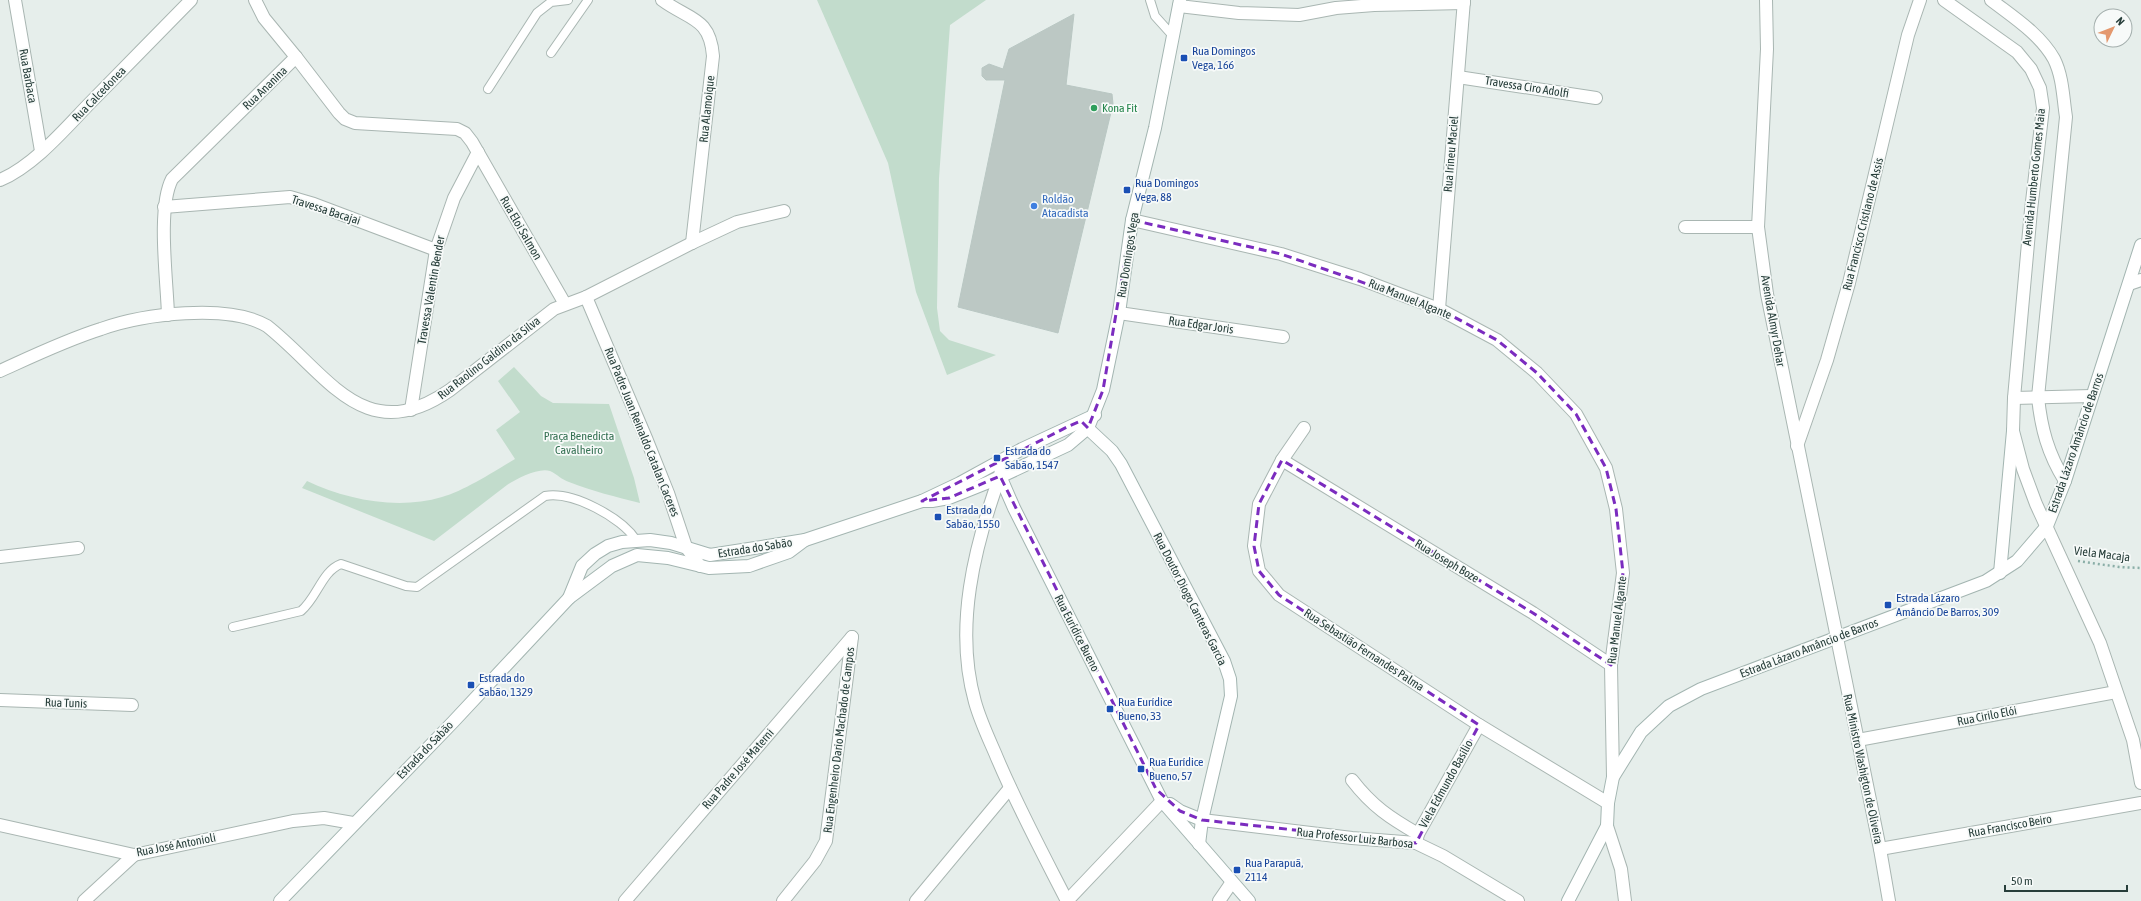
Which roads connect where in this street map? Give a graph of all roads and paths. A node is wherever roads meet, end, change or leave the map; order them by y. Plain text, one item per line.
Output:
1 (15, 0) edge
2 (191, 0) edge
3 (255, 0) edge
4 (568, 0) edge
5 (588, 0) edge
6 (662, 0) edge
7 (1150, 0) edge
8 (1766, 0) edge
9 (1920, 0) edge
10 (1944, 0) edge
11 (1991, 0) edge
12 (1464, 1) edge
13 (1179, 3) edge
14 (1173, 36) junction
15 (551, 53) dead end
16 (296, 57) junction
17 (1458, 77) junction
18 (488, 89) dead end
19 (1596, 98) dead end
20 (41, 151) junction
21 (478, 152) junction
22 (0, 180) edge
23 (164, 207) junction
24 (784, 211) dead end
25 (1132, 220) junction
26 (1686, 227) dead end
27 (1758, 227) junction
28 (692, 243) junction
29 (2141, 245) edge
30 (436, 250) junction
31 (2135, 282) edge
32 (586, 297) junction
33 (565, 304) junction
34 (1439, 308) junction
35 (1119, 313) junction
36 (168, 315) junction
37 (1283, 337) dead end
38 (0, 371) edge
39 (2092, 396) junction
40 (2038, 397) junction
41 (2014, 398) junction
42 (411, 410) junction
43 (1095, 415) joint
44 (1084, 424) junction
45 (1304, 428) dead end
46 (2013, 431) junction
47 (1797, 446) junction
48 (1022, 449) junction
49 (1282, 460) junction
50 (1000, 476) junction
51 (2065, 481) junction
52 (922, 501) junction
53 (2047, 526) junction
54 (636, 540) junction
55 (805, 540) junction
56 (686, 547) junction
57 (78, 548) dead end
58 (0, 557) edge
59 (2061, 558) junction
60 (700, 566) junction
61 (2141, 568) edge
62 (2000, 573) junction
63 (569, 598) junction
64 (233, 628) dead end
65 (852, 637) joint
66 (1836, 638) junction
67 (1611, 665) junction
68 (2116, 692) junction
69 (0, 700) edge
70 (132, 705) dead end
71 (1479, 725) junction
72 (1858, 740) junction
73 (1613, 777) junction
74 (1352, 780) dead end
75 (2141, 783) edge
76 (1010, 788) junction
77 (1156, 789) junction
78 (1162, 801) junction
79 (1608, 803) junction
80 (2141, 803) edge
81 (1202, 820) junction
82 (353, 823) junction
83 (0, 825) edge
84 (1607, 826) junction
85 (1417, 839) junction
86 (1199, 844) junction
87 (1880, 849) junction
88 (134, 855) junction
89 (1232, 882) junction
90 (84, 901) edge
91 (280, 901) edge
92 (625, 901) edge
93 (783, 901) edge
94 (916, 901) edge
95 (1067, 901) edge
96 (1219, 901) edge
97 (1249, 901) edge
98 (1518, 901) edge
99 (1568, 901) edge
100 (1626, 901) edge
101 (1888, 901) edge

1 - 20 street, Rua Barbaca
2 - 20 street, Rua Calcedonea
3 - 16 street
4 - 18 lane
5 - 15 lane
6 - 28 street, Rua Alamoique
7 - 14 lane
8 - 27 street, Avenida Almyr Dehar
9 - 47 street, Rua Francisco Cristiano de Assis
10 - 41 street, Avenida Humberto Gomes Maia
11 - 40 street, Avenida Humberto Gomes Maia
12 - 13 street
12 - 17 street, Rua Irineu Maciel
13 - 14 street, Rua Domingos Vega
14 - 25 street, Rua Domingos Vega
16 - 21 street, Rua Ananina
16 - 23 street, Rua Ananina
17 - 19 street, Travessa Ciro Adolfi
17 - 34 street, Rua Irineu Maciel
20 - 22 street, Rua Calcedonea
21 - 30 street, Travessa Valentin Bender
21 - 33 street, Rua Eloi Salmon
23 - 30 street, Travessa Bacajai
23 - 36 street, Rua Ananina
24 - 28 street, Rua Raolino Galdino da Silva
25 - 34 street, Rua Manuel Algante
25 - 35 street, Rua Domingos Vega
26 - 27 street
27 - 47 street, Avenida Almyr Dehar
28 - 32 street, Rua Raolino Galdino da Silva
29 - 31 street, Estrada Lázaro Amâncio de Barros
30 - 42 street, Travessa Valentin Bender
31 - 39 street, Estrada Lázaro Amâncio de Barros
32 - 33 street, Rua Raolino Galdino da Silva
32 - 56 street, Rua Padre Juan Reinaldo Catalan Caceres
33 - 42 street, Rua Raolino Galdino da Silva
34 - 67 street, Rua Manuel Algante
35 - 37 street, Rua Edgar Joris
35 - 43 street, Rua Domingos Vega
36 - 38 street, Rua Raolino Galdino da Silva
36 - 42 street, Rua Raolino Galdino da Silva
39 - 40 street
39 - 51 street, Estrada Lázaro Amâncio de Barros
40 - 41 street
40 - 51 street, Avenida Humberto Gomes Maia
41 - 46 street, Avenida Humberto Gomes Maia
43 - 44 street, Estrada do Sabão
44 - 48 street, Estrada do Sabão
44 - 50 street, Estrada do Sabão
44 - 81 street, Rua Doutor Diogo Canteras Garcia
45 - 49 street, Rua Sebastião Fernandes Palma
46 - 53 street, Avenida Humberto Gomes Maia
46 - 62 street
47 - 66 street, Avenida Almyr Dehar
48 - 50 street
48 - 52 street, Estrada do Sabão
49 - 67 street, Rua Joseph Boze
49 - 71 street, Rua Sebastião Fernandes Palma
50 - 52 street, Estrada do Sabão
50 - 76 street
50 - 77 street, Rua Eurídice Bueno
51 - 53 street, Estrada Lázaro Amâncio de Barros
52 - 55 street, Estrada do Sabão
53 - 59 street, Avenida Humberto Gomes Maia
53 - 62 street, Estrada Lázaro Amâncio de Barros
54 - 56 street, Estrada do Sabão
54 - 63 street, Estrada do Sabão
54 - 64 lane
55 - 56 street, Estrada do Sabão
55 - 60 street, Estrada do Sabão
56 - 60 street, Rua Padre Juan Reinaldo Catalan Caceres
57 - 58 street
59 - 61 path, Viela Macaja
59 - 68 street, Avenida Humberto Gomes Maia
60 - 63 street, Estrada do Sabão
62 - 66 street, Estrada Lázaro Amâncio de Barros
63 - 82 street, Estrada do Sabão
65 - 92 street, Rua Padre José Materni
65 - 93 street, Rua Engenheiro Dario Machado de Campos
66 - 72 street, Rua Ministro Washigton de Oliveira
66 - 73 street, Estrada Lázaro Amâncio de Barros
67 - 73 street, Rua Manuel Algante
68 - 72 street, Rua Cirilo Elói
68 - 75 street, Avenida Humberto Gomes Maia
69 - 70 street, Rua Tunis
71 - 79 street, Rua Sebastião Fernandes Palma
71 - 85 street, Viela Edmundo Basílio
72 - 87 street, Rua Ministro Washigton de Oliveira
73 - 79 street, Estrada Lázaro Amâncio de Barros
74 - 85 street
76 - 94 street
76 - 95 street
77 - 78 street, Rua Eurídice Bueno
77 - 81 street, Rua Eurídice Bueno
78 - 86 street, Rua Eurídice Bueno
78 - 95 street
79 - 84 street, Estrada Lázaro Amâncio de Barros
80 - 87 street, Rua Francisco Beiro
81 - 85 street, Rua Professor Luiz Barbosa
81 - 86 street, Rua Doutor Diogo Canteras Garcia
82 - 88 street, Rua José Antonioli
82 - 91 street, Estrada do Sabão
83 - 88 street, Rua José Antonioli
84 - 99 street, Estrada Lázaro Amâncio de Barros
84 - 100 street
85 - 98 street, Rua Professor Luiz Barbosa
86 - 89 street, Rua Eurídice Bueno
87 - 101 street, Rua Ministro Washigton de Oliveira
88 - 90 street
89 - 96 street
89 - 97 street, Rua Eurídice Bueno

